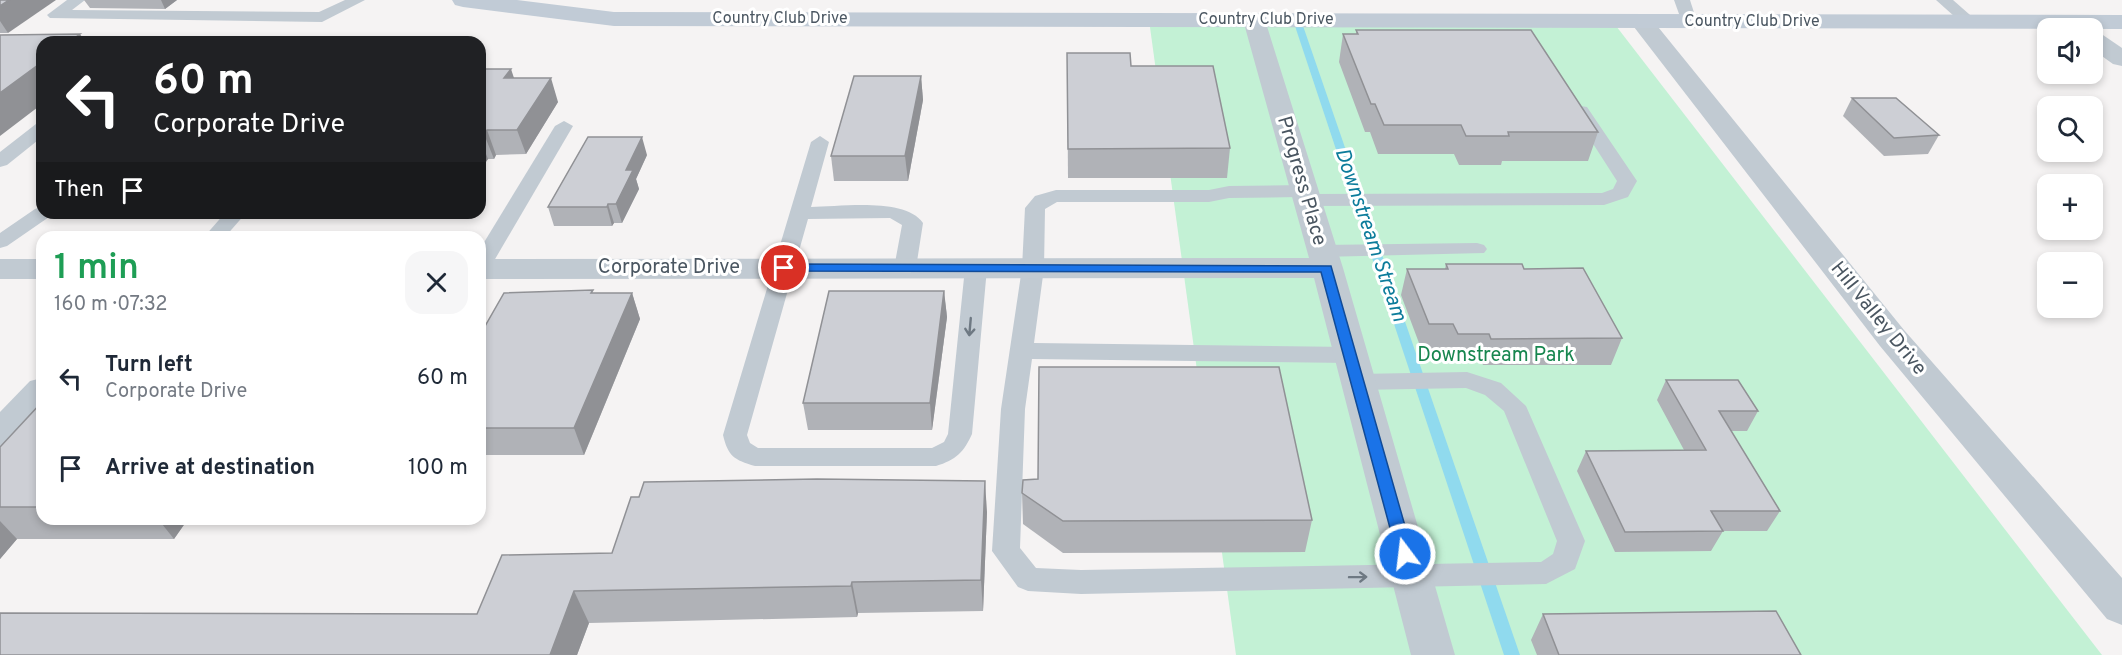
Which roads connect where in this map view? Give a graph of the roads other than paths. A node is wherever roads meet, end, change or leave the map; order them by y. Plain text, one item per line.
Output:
1 (77, 0) edge
2 (357, 0) edge
3 (463, 0) edge
4 (1682, 0) edge
5 (1944, 0) edge
6 (1254, 20) junction
7 (1642, 22) junction
8 (1689, 22) junction
9 (1970, 22) junction
10 (2122, 22) edge
11 (2103, 24) edge
12 (2037, 25) edge
13 (2103, 46) edge
14 (2122, 59) edge
15 (1569, 92) edge
16 (564, 126) dead end
17 (36, 133) edge
18 (820, 142) dead end
19 (0, 161) edge
20 (1305, 196) junction
21 (801, 213) junction
22 (36, 217) edge
23 (230, 219) edge
24 (220, 231) edge
25 (0, 242) edge
26 (1477, 249) dead end
27 (486, 257) edge
28 (1324, 260) junction
29 (486, 267) edge
30 (784, 268) junction
31 (905, 268) junction
32 (976, 268) junction
33 (1033, 268) junction
34 (0, 269) edge
35 (36, 269) edge
36 (1020, 351) junction
37 (1354, 368) junction
38 (36, 396) edge
39 (0, 435) edge
40 (1411, 576) junction
41 (2122, 607) edge
42 (1433, 655) edge

1 - 2 lane
3 - 6 street, Country Club Drive
4 - 8 lane
5 - 9 lane
6 - 7 street, Country Club Drive
6 - 20 street, Progress Place
7 - 8 street, Country Club Drive
7 - 41 street, Hill Valley Drive
8 - 9 street, Country Club Drive
9 - 12 street, Country Club Drive
10 - 11 street, Country Club Drive
13 - 14 street
15 - 20 lane
16 - 27 lane
17 - 19 lane
18 - 21 lane
20 - 28 street, Progress Place
20 - 33 lane
21 - 30 lane
21 - 31 lane
22 - 25 lane
23 - 24 lane
26 - 28 lane
28 - 33 street, Corporate Drive
28 - 37 street, Progress Place
29 - 30 street, Corporate Drive
30 - 31 street, Corporate Drive
32 -> 30 lane
31 - 32 street, Corporate Drive
32 - 33 street, Corporate Drive
33 - 36 lane
34 - 35 street
36 - 37 lane
36 -> 40 lane
37 - 40 street, Progress Place
37 - 40 lane
38 - 39 street
40 - 42 street, Progress Place

